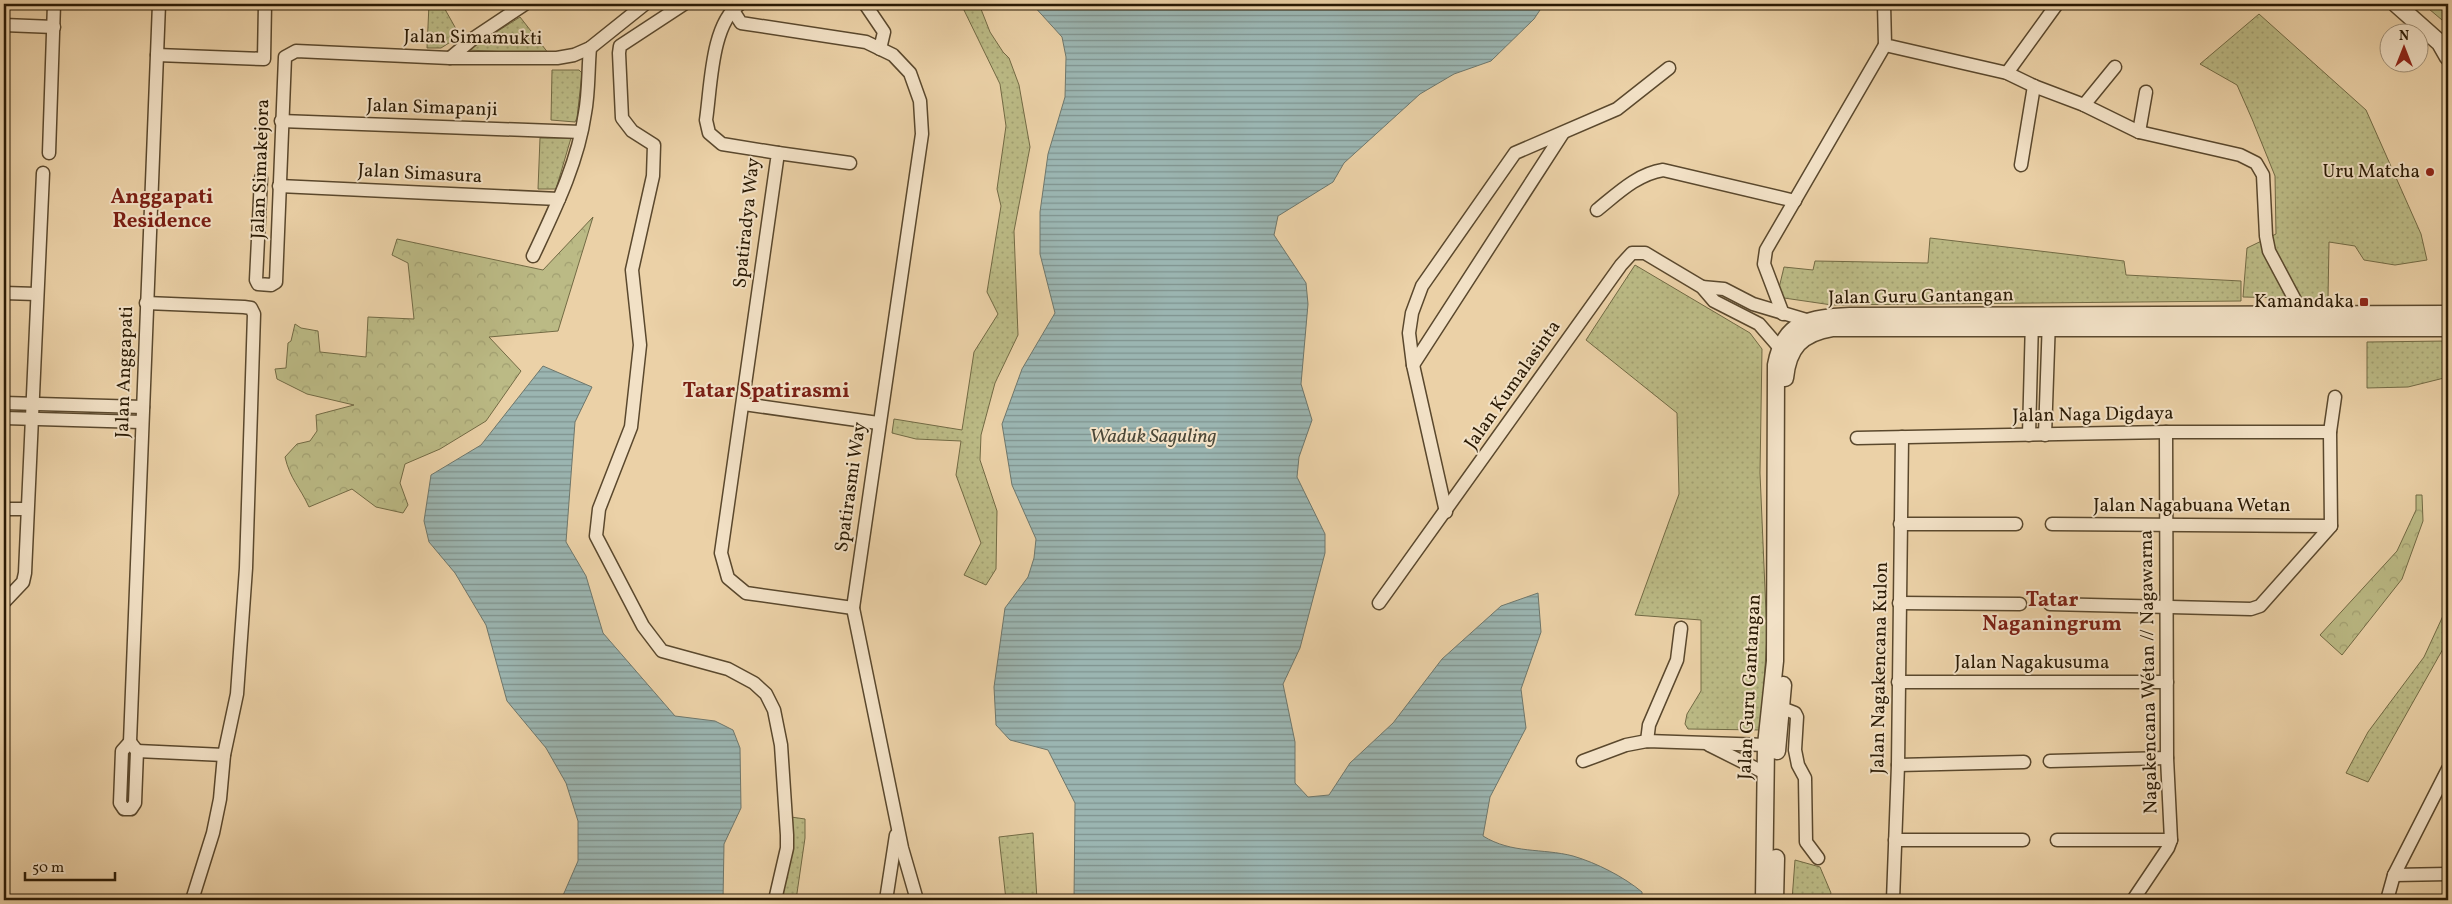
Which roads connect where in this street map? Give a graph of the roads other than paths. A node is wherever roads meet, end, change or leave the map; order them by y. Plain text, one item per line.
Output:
1 (54, 4) edge
2 (159, 4) edge
3 (265, 4) edge
4 (525, 4) edge
5 (645, 4) edge
6 (684, 4) edge
7 (865, 4) edge
8 (1884, 4) edge
9 (2057, 4) edge
10 (2396, 4) edge
11 (736, 6) edge
12 (4, 25) edge
13 (54, 27) junction
14 (1885, 45) junction
15 (590, 48) junction
16 (880, 49) junction
17 (157, 55) junction
18 (285, 56) joint
19 (2448, 57) edge
20 (450, 58) junction
21 (2115, 67) dead end
22 (1669, 68) dead end
23 (2007, 72) junction
24 (2034, 86) junction
25 (2146, 92) dead end
26 (2084, 105) junction
27 (281, 121) junction
28 (581, 132) junction
29 (2139, 132) junction
30 (1563, 133) junction
31 (49, 153) dead end
32 (778, 153) junction
33 (850, 163) dead end
34 (2021, 165) dead end
35 (43, 173) dead end
36 (260, 178) dead end
37 (279, 186) junction
38 (559, 199) junction
39 (1795, 201) junction
40 (1598, 210) dead end
41 (533, 256) dead end
42 (1702, 287) junction
43 (4, 293) edge
44 (37, 294) junction
45 (146, 303) junction
46 (1783, 314) junction
47 (2448, 314) edge
48 (2303, 315) junction
49 (2032, 322) junction
50 (2049, 322) junction
51 (1816, 325) junction
52 (2448, 328) edge
53 (1786, 349) junction
54 (1413, 365) junction
55 (2335, 396) dead end
56 (4, 403) edge
57 (32, 404) junction
58 (744, 404) junction
59 (143, 407) junction
60 (4, 418) edge
61 (31, 419) junction
62 (142, 422) junction
63 (878, 423) junction
64 (2166, 432) junction
65 (2330, 432) junction
66 (2029, 435) junction
67 (2045, 435) junction
68 (1902, 437) junction
69 (1857, 438) dead end
70 (4, 509) edge
71 (28, 510) junction
72 (1446, 512) junction
73 (1900, 524) junction
74 (2016, 524) dead end
75 (2052, 524) dead end
76 (2166, 525) junction
77 (2331, 526) junction
78 (4, 602) edge
79 (1379, 603) dead end
80 (1899, 603) junction
81 (2020, 604) dead end
82 (2050, 604) dead end
83 (2166, 606) junction
84 (853, 608) junction
85 (1681, 628) dead end
86 (1898, 682) junction
87 (2167, 682) junction
88 (1782, 708) junction
89 (1647, 741) junction
90 (1709, 745) junction
91 (1766, 745) junction
92 (224, 755) junction
93 (2167, 758) junction
94 (1583, 761) dead end
95 (2050, 761) dead end
96 (2024, 762) dead end
97 (1898, 766) junction
98 (2448, 769) edge
99 (1766, 773) junction
100 (2443, 788) edge
101 (898, 825) junction
102 (1895, 840) junction
103 (2023, 840) dead end
104 (2057, 840) dead end
105 (2170, 840) junction
106 (1818, 858) dead end
107 (2448, 874) edge
108 (2394, 875) junction
109 (192, 900) edge
110 (775, 900) edge
111 (886, 900) edge
112 (917, 900) edge
113 (1764, 900) edge
114 (1775, 900) edge
115 (1893, 900) edge
116 (2133, 900) edge
117 (2387, 900) edge

1 - 13 street
2 - 17 street, Jalan Anggapati
3 - 17 street
4 - 20 street
5 - 15 street, Jalan Simamukti
6 - 110 street
7 - 16 street
8 - 14 street
9 - 23 street
10 - 19 street
11 - 16 street, Spatirasmi Way
11 - 32 street, Spatiradya Way
12 - 13 street
13 - 31 street
14 - 23 street
14 - 39 street
15 - 20 street, Jalan Simamukti
15 - 28 street
16 - 63 street, Spatirasmi Way
17 - 45 street, Jalan Anggapati
18 - 20 street, Jalan Simamukti
18 - 27 street, Jalan Simakejora
21 - 26 street
22 - 30 street
23 - 24 street
24 - 26 street
24 - 34 street
25 - 29 street
26 - 29 street
27 - 28 street, Jalan Simapanji
27 - 37 street, Jalan Simakejora
28 - 38 street
29 - 48 street
30 - 54 street
30 - 54 street
32 - 33 street
32 - 58 street, Spatiradya Way
35 - 44 street
36 - 37 street, Jalan Simakejora
37 - 38 street, Jalan Simasura
38 - 41 street
39 - 40 street
39 - 46 street
42 - 46 street
42 - 53 street
42 - 72 street, Jalan Kumalasinta
43 - 44 street
44 - 57 street
45 - 59 street, Jalan Anggapati
45 - 92 street
46 - 51 street
47 - 48 street, Jalan Guru Gantangan
48 - 50 street, Jalan Guru Gantangan
49 - 50 street, Jalan Guru Gantangan
49 - 51 street, Jalan Guru Gantangan
49 - 66 street
50 - 52 street, Jalan Guru Gantangan
50 - 67 street
51 - 53 street, Jalan Guru Gantangan
53 - 88 street, Jalan Guru Gantangan
53 - 91 street, Jalan Guru Gantangan
54 - 72 street
55 - 65 street
56 - 57 street
57 - 59 street
57 - 61 street
58 - 63 street
58 - 84 street, Spatiradya Way
59 - 62 street, Jalan Anggapati
60 - 61 street
61 - 62 street
61 - 71 street
62 - 92 street, Jalan Anggapati
63 - 84 street, Spatirasmi Way
64 - 65 street, Jalan Naga Digdaya
64 - 67 street, Jalan Naga Digdaya
64 - 76 street, Nagakencana Wétan // Nagawarna
65 - 77 street
66 - 67 street, Jalan Naga Digdaya
66 - 68 street, Jalan Naga Digdaya
68 - 69 street, Jalan Naga Digdaya
68 - 73 street, Jalan Nagakencana Kulon
70 - 71 street
71 - 78 street
72 - 79 street, Jalan Kumalasinta
73 - 74 street
73 - 80 street, Jalan Nagakencana Kulon
75 - 76 street, Jalan Nagabuana Wetan
76 - 77 street, Jalan Nagabuana Wetan
76 - 83 street, Nagakencana Wétan // Nagawarna
77 - 83 street
80 - 81 street
80 - 86 street, Jalan Nagakencana Kulon
82 - 83 street
83 - 87 street, Nagakencana Wétan // Nagawarna
84 - 101 street, Spatirasmi Way
85 - 89 street
86 - 87 street, Jalan Nagakusuma
86 - 97 street, Jalan Nagakencana Kulon
87 - 93 street, Nagakencana Wétan // Nagawarna
88 - 106 street
88 - 114 street, Jalan Guru Gantangan
89 - 90 street
89 - 94 street
90 - 91 street
90 - 99 street
91 - 99 street, Jalan Guru Gantangan
92 - 109 street
93 - 95 street
93 - 105 street, Nagakencana Wétan // Nagawarna
96 - 97 street
97 - 102 street, Jalan Nagakencana Kulon
98 - 100 street
99 - 113 street, Jalan Guru Gantangan
100 - 108 street
101 - 111 street, Spatirasmi Way
101 - 112 street, Spatirasmi Way
102 - 103 street
102 - 115 street, Jalan Nagakencana Kulon
104 - 105 street
105 - 116 street, Nagakencana Wétan // Nagawarna
107 - 108 street
108 - 117 street

